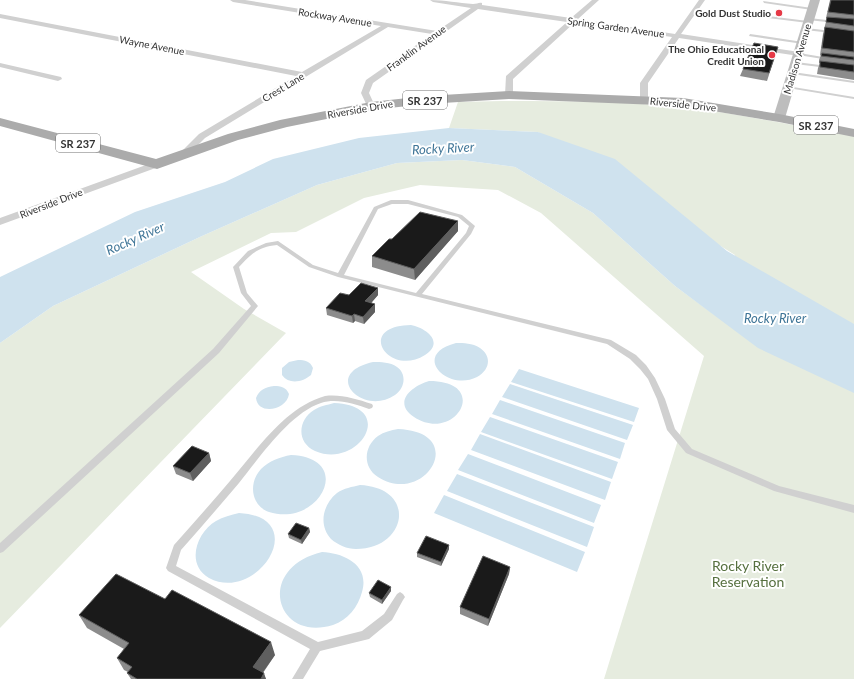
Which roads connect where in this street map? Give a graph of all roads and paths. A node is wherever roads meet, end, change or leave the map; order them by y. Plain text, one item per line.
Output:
1 (233, 0) edge
2 (433, 0) edge
3 (485, 0) edge
4 (596, 0) edge
5 (702, 0) edge
6 (791, 0) edge
7 (764, 2) dead end
8 (476, 6) junction
9 (788, 6) junction
10 (0, 16) edge
11 (760, 16) dead end
12 (810, 16) edge
13 (574, 20) junction
14 (854, 24) edge
15 (387, 25) junction
16 (438, 33) junction
17 (840, 34) edge
18 (750, 35) dead end
19 (678, 36) junction
20 (802, 42) junction
21 (833, 59) edge
22 (796, 63) junction
23 (0, 66) edge
24 (832, 67) edge
25 (304, 75) junction
26 (58, 79) dead end
27 (854, 82) edge
28 (788, 87) junction
29 (509, 96) junction
30 (854, 98) edge
31 (644, 100) junction
32 (371, 106) junction
33 (779, 118) junction
34 (0, 122) edge
35 (854, 133) edge
36 (184, 154) junction
37 (157, 164) junction
38 (0, 222) edge
39 (340, 276) junction
40 (418, 295) junction
41 (369, 406) dead end
42 (854, 508) edge
43 (0, 549) edge
44 (400, 597) dead end
45 (317, 647) junction
46 (297, 679) edge

1 - 15 street, Rockway Avenue
2 - 8 street, Spring Garden Avenue
3 - 8 street, Franklin Avenue
4 - 13 street
5 - 19 street
6 - 9 lane
7 - 9 lane
8 - 13 street, Spring Garden Avenue
8 - 16 street, Franklin Avenue
9 - 12 lane
10 - 25 street, Wayne Avenue
11 - 12 lane
12 - 14 lane
12 - 17 lane
12 - 20 main road, Madison Avenue
13 - 19 street, Spring Garden Avenue
13 - 29 street
15 - 16 street, Rockway Avenue
15 - 25 street, Crest Lane
16 - 32 street, Franklin Avenue
18 - 20 lane
19 - 22 street, Spring Garden Avenue
19 - 31 street
20 - 22 main road, Madison Avenue
21 - 22 lane
22 - 24 lane
22 - 27 lane
22 - 28 main road, Madison Avenue
23 - 26 street
25 - 36 street, Crest Lane
28 - 30 lane
28 - 33 main road, Madison Avenue
29 - 31 main road, Riverside Drive / SR 237
29 - 32 main road, Riverside Drive / SR 237
31 - 33 main road, Riverside Drive / SR 237
32 - 36 main road, Riverside Drive / SR 237
33 - 35 main road, Riverside Drive / SR 237
34 - 37 main road, SR 237
36 - 37 main road, Riverside Drive / SR 237
37 - 38 street, Riverside Drive
39 - 40 lane
39 - 40 lane
39 - 43 lane
40 - 42 lane
41 - 45 lane
44 - 45 lane
45 - 46 lane

